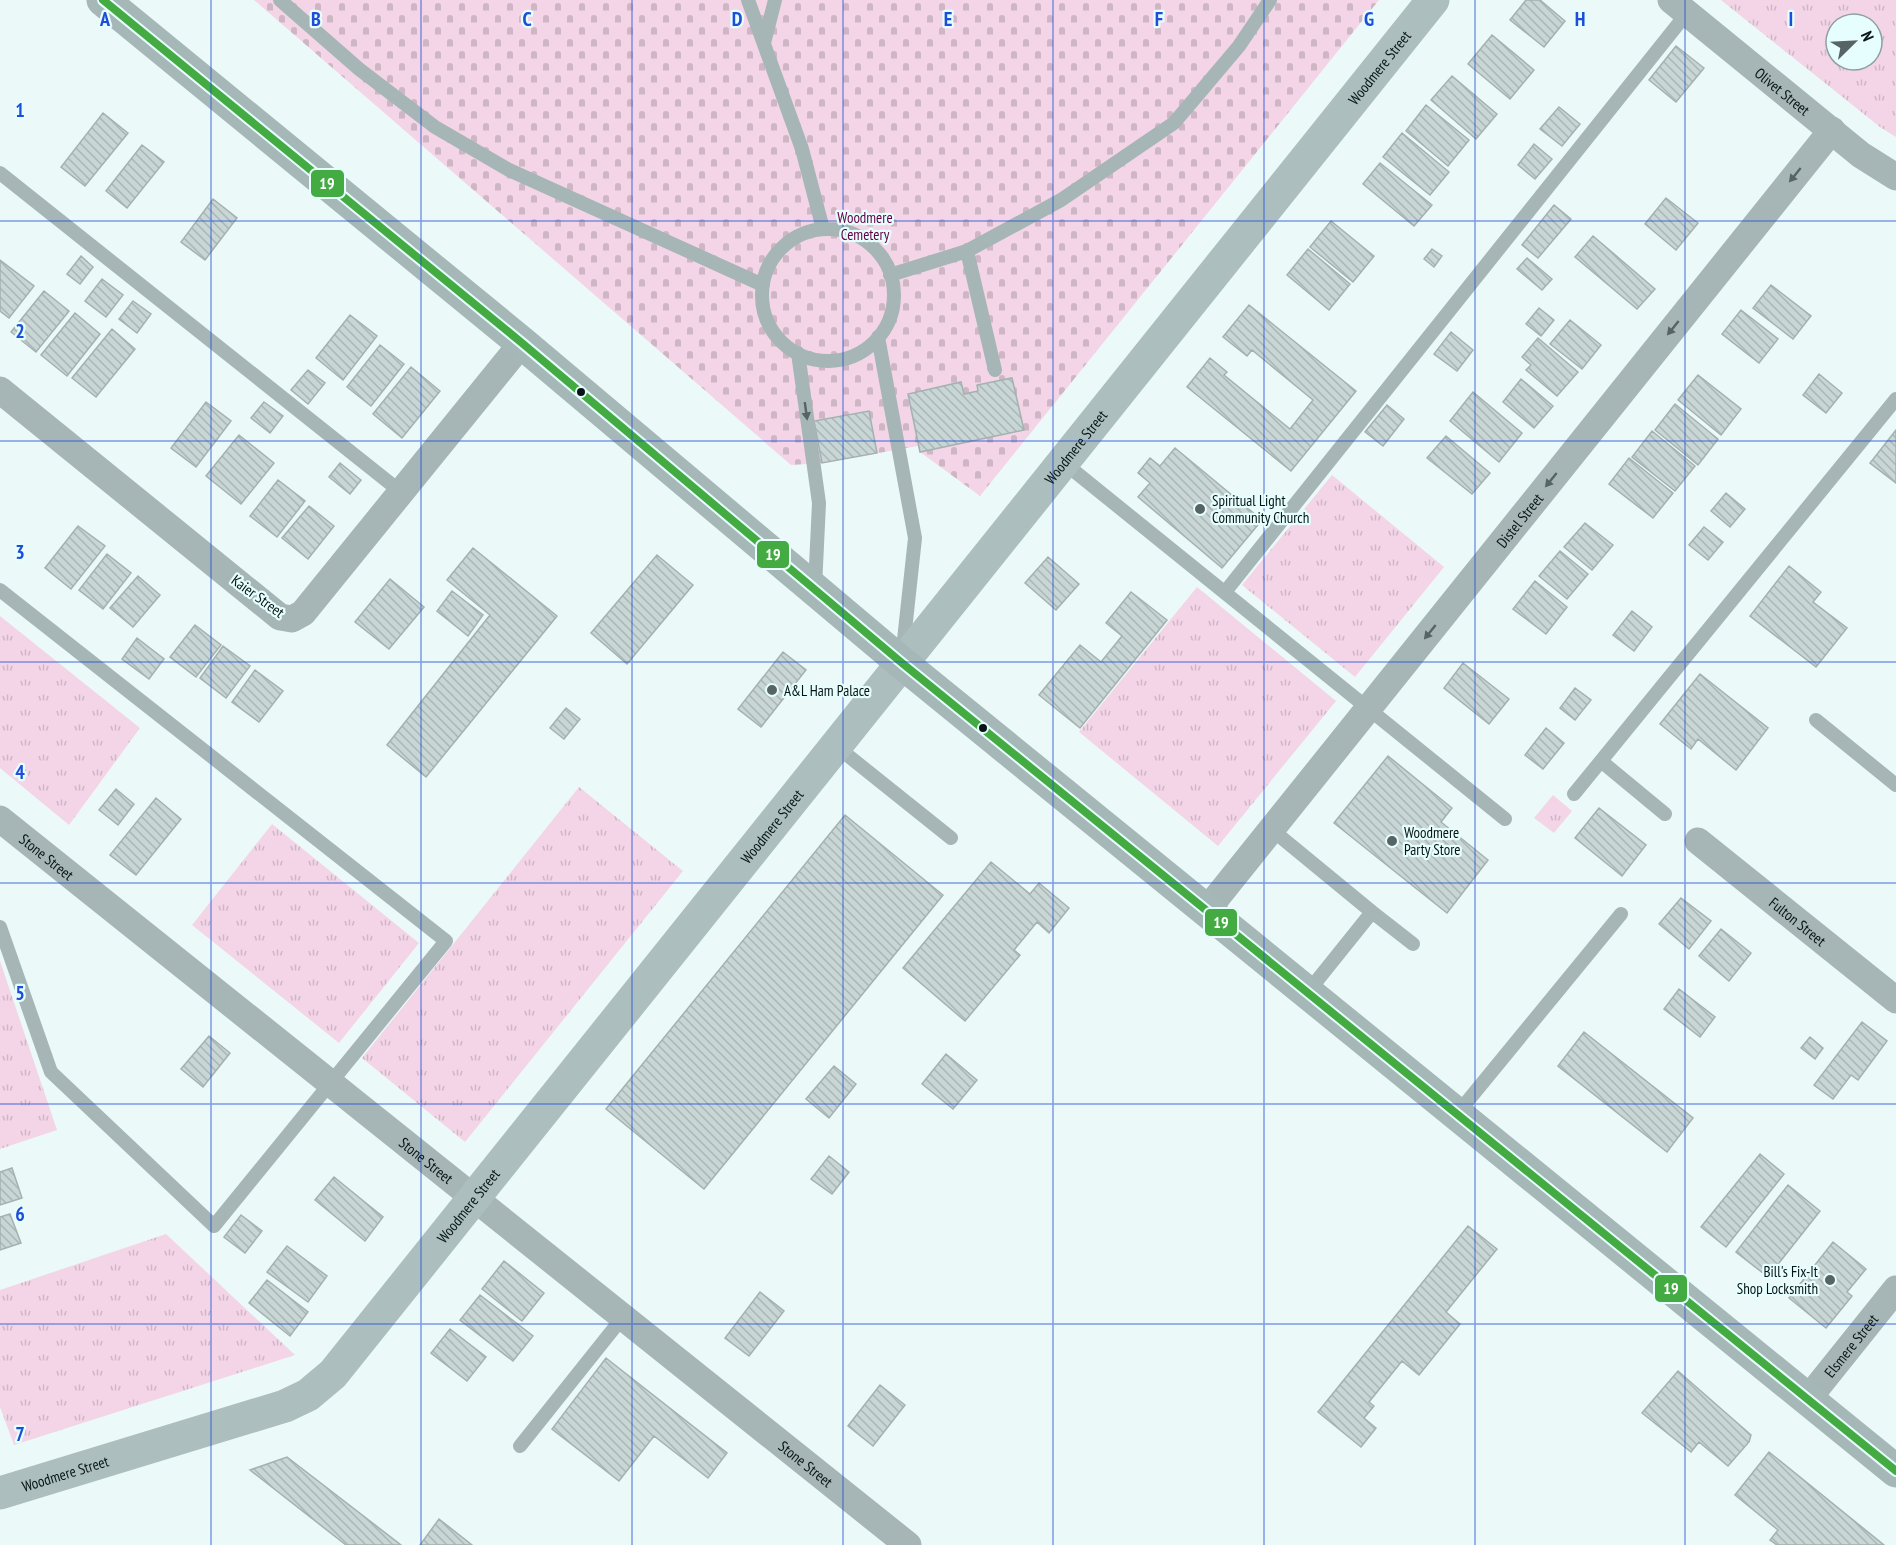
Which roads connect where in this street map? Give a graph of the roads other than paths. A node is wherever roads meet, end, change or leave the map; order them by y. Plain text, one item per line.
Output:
1 (104, 0) edge
2 (280, 0) edge
3 (748, 0) edge
4 (775, 0) edge
5 (1270, 0) edge
6 (1433, 0) edge
7 (1679, 6) edge
8 (764, 43) junction
9 (1832, 130) junction
10 (0, 173) edge
11 (1896, 177) edge
12 (823, 229) junction
13 (967, 251) junction
14 (890, 275) junction
15 (763, 285) junction
16 (878, 337) junction
17 (522, 343) junction
18 (798, 354) junction
19 (995, 370) dead end
20 (0, 390) edge
21 (1896, 399) edge
22 (1063, 462) junction
23 (401, 492) junction
24 (0, 590) edge
25 (815, 590) junction
26 (1225, 592) junction
27 (902, 663) junction
28 (1369, 708) junction
29 (1816, 720) dead end
30 (836, 746) junction
31 (1601, 761) junction
32 (1896, 785) edge
33 (1574, 794) dead end
34 (1665, 814) dead end
35 (0, 819) edge
36 (1505, 819) dead end
37 (1271, 829) junction
38 (951, 838) dead end
39 (1698, 841) dead end
40 (1206, 911) junction
41 (1372, 912) junction
42 (1621, 914) dead end
43 (0, 927) edge
44 (1413, 944) dead end
45 (1307, 993) junction
46 (1896, 1000) edge
47 (331, 1083) junction
48 (1456, 1115) junction
49 (474, 1198) junction
50 (1896, 1289) edge
51 (623, 1317) junction
52 (1807, 1400) junction
53 (520, 1446) dead end
54 (1896, 1471) edge
55 (0, 1493) edge
56 (908, 1545) edge

1 - 17 main road
2 - 15 lane
3 - 8 lane
4 - 8 lane
5 - 13 lane
6 - 22 street, Woodmere Street
7 - 9 street, Olivet Street
7 - 26 lane
8 - 12 lane
9 - 11 street, Olivet Street
9 -> 28 street, Distel Street
10 - 23 lane
12 - 14 lane
12 - 15 lane
13 - 14 lane
13 - 19 lane
14 - 16 lane
15 - 18 lane
16 - 18 lane
16 - 27 lane
17 - 23 street, Kaier Street
17 - 25 main road
18 -> 25 lane
20 - 23 street, Kaier Street
21 - 31 lane
22 - 26 lane
22 - 27 street, Woodmere Street
24 - 47 lane
25 - 27 main road
26 - 28 lane
27 - 30 street, Woodmere Street
27 - 40 main road
28 - 36 lane
28 - 37 street, Distel Street
29 - 32 lane
30 - 38 lane
30 - 49 street, Woodmere Street
31 - 33 lane
31 - 34 lane
35 - 47 street, Stone Street
37 - 40 street, Distel Street
37 - 41 lane
39 - 46 street, Fulton Street
40 - 45 main road
41 - 44 lane
41 - 45 lane
42 - 48 lane
43 - 47 lane
45 - 48 main road
47 - 49 street, Stone Street
48 - 52 main road
49 - 51 street, Stone Street
49 - 55 street, Woodmere Street
50 - 52 street, Elsmere Street
51 - 53 lane
51 - 56 street, Stone Street
52 - 54 main road

